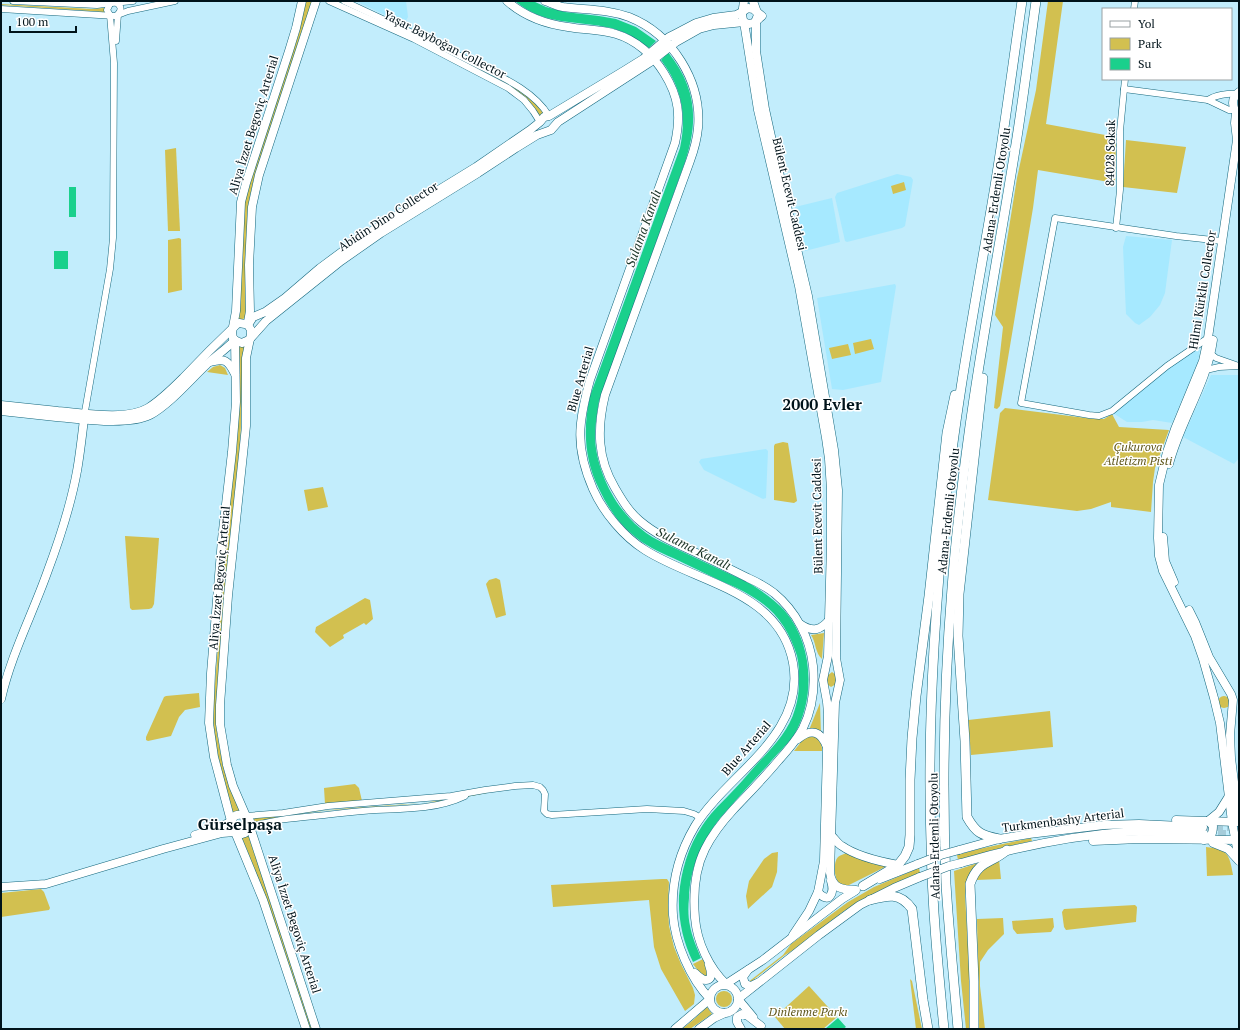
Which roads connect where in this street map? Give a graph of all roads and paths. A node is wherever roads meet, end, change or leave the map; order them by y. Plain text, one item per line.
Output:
1 (13, 1) edge
2 (133, 1) edge
3 (175, 1) edge
4 (302, 1) edge
5 (316, 1) edge
6 (329, 1) edge
7 (344, 1) edge
8 (507, 1) edge
9 (545, 1) edge
10 (744, 1) edge
11 (753, 1) edge
12 (1018, 1) edge
13 (1022, 1) edge
14 (1036, 1) edge
15 (1041, 1) edge
16 (109, 2) edge
17 (117, 2) edge
18 (1, 9) edge
19 (756, 10) junction
20 (742, 12) junction
21 (118, 14) junction
22 (110, 15) junction
23 (756, 20) junction
24 (744, 22) junction
25 (668, 43) junction
26 (114, 56) junction
27 (651, 56) junction
28 (1013, 63) junction
29 (1125, 80) edge
30 (1124, 89) junction
31 (1238, 91) edge
32 (1208, 100) junction
33 (1237, 112) edge
34 (549, 116) junction
35 (540, 122) junction
36 (551, 129) junction
37 (1015, 150) junction
38 (1239, 156) edge
39 (1116, 228) junction
40 (1222, 241) junction
41 (988, 310) junction
42 (974, 313) junction
43 (248, 325) junction
44 (232, 329) junction
45 (251, 337) junction
46 (1208, 338) junction
47 (235, 340) junction
48 (1211, 354) junction
49 (209, 362) junction
50 (1239, 366) edge
51 (1206, 370) junction
52 (235, 374) junction
53 (1, 405) edge
54 (1, 411) edge
55 (84, 416) junction
56 (830, 619) junction
57 (800, 624) junction
58 (810, 646) junction
59 (838, 668) junction
60 (826, 669) junction
61 (838, 690) junction
62 (825, 692) junction
63 (1235, 695) edge
64 (1, 698) edge
65 (1214, 698) junction
66 (811, 704) junction
67 (1236, 706) edge
68 (1217, 710) junction
69 (795, 740) junction
70 (827, 748) junction
71 (1235, 788) junction
72 (476, 791) junction
73 (1229, 796) junction
74 (1239, 800) edge
75 (246, 816) junction
76 (701, 818) junction
77 (231, 821) junction
78 (1237, 822) edge
79 (250, 827) junction
80 (1205, 831) junction
81 (235, 832) junction
82 (831, 835) junction
83 (999, 839) junction
84 (1237, 840) edge
85 (1007, 850) junction
86 (1239, 860) edge
87 (898, 865) junction
88 (831, 878) junction
89 (1, 882) edge
90 (1, 887) edge
91 (860, 888) junction
92 (818, 892) junction
93 (870, 900) junction
94 (794, 935) junction
95 (706, 957) junction
96 (688, 965) junction
97 (750, 968) junction
98 (759, 982) junction
99 (726, 984) junction
100 (710, 999) junction
101 (738, 999) junction
102 (725, 1013) junction
103 (763, 1027) edge
104 (306, 1029) edge
105 (316, 1029) edge
106 (675, 1029) edge
107 (699, 1029) edge
108 (740, 1029) edge
109 (928, 1029) edge
110 (944, 1029) edge
111 (958, 1029) edge
112 (974, 1029) edge

1 - 16 street
2 - 17 street
3 - 21 street
4 - 44 main road, Aliya İzzet Begoviç Arterial
5 - 43 main road, Aliya İzzet Begoviç Arterial
6 - 35 street, Yaşar Bayboğan Collector
7 - 34 street, Yaşar Bayboğan Collector
8 - 27 main road, Blue Arterial
9 - 25 main road
10 - 20 main road, Bülent Ecevit Caddesi
11 - 19 main road
12 - 28 highway
13 - 28 highway, Adana-Erdemli Otoyolu
14 - 37 highway, Adana-Erdemli Otoyolu
15 - 37 highway
16 - 17 street
16 - 22 street
17 - 21 street
18 - 22 street
19 - 20 main road
19 - 23 main road
20 - 24 main road, Bülent Ecevit Caddesi
20 - 25 main road, Abidin Dino Collector
21 - 22 street
21 - 26 street
22 - 26 street
23 - 24 main road
23 - 59 main road, Bülent Ecevit Caddesi
24 - 25 main road, Abidin Dino Collector
24 - 56 main road, Bülent Ecevit Caddesi
25 - 27 main road, Abidin Dino Collector
25 - 57 main road
26 - 55 street
27 - 34 main road, Abidin Dino Collector
27 - 36 main road, Abidin Dino Collector
27 - 76 main road, Blue Arterial
28 - 42 highway, Adana-Erdemli Otoyolu
29 - 30 street, 84028 Sokak
30 - 32 street
30 - 39 street, 84028 Sokak
31 - 32 street
31 - 33 main road, Hilmi Kürklü Collector
32 - 33 street
33 - 40 main road, Hilmi Kürklü Collector
34 - 35 main road
34 - 36 main road
35 - 36 main road
35 - 43 main road, Abidin Dino Collector
36 - 45 main road, Abidin Dino Collector
37 - 41 highway, Adana-Erdemli Otoyolu
38 - 48 main road, Hilmi Kürklü Collector
39 - 40 street
39 - 46 street
40 - 46 main road, Hilmi Kürklü Collector
41 - 83 highway
41 - 111 highway, Adana-Erdemli Otoyolu
42 - 87 highway
42 - 110 highway, Adana-Erdemli Otoyolu
43 - 44 main road
43 - 45 main road
44 - 47 main road
44 - 55 main road
45 - 47 main road
45 - 75 main road, Aliya İzzet Begoviç Arterial
46 - 65 main road, Hilmi Kürklü Collector
47 - 49 main road
47 - 52 main road, Aliya İzzet Begoviç Arterial
48 - 50 street
48 - 51 main road, Hilmi Kürklü Collector
49 - 52 main road
49 - 55 main road
50 - 51 street
51 - 63 main road, Hilmi Kürklü Collector
52 - 77 main road, Aliya İzzet Begoviç Arterial
53 - 55 main road
54 - 55 main road
55 - 64 main road
56 - 57 main road
56 - 60 main road, Bülent Ecevit Caddesi
57 - 58 main road
58 - 60 main road
58 - 66 main road
59 - 60 main road
59 - 61 main road, Bülent Ecevit Caddesi
60 - 62 main road, Bülent Ecevit Caddesi
61 - 62 main road
61 - 82 main road, Bülent Ecevit Caddesi
62 - 66 main road
62 - 70 main road, Bülent Ecevit Caddesi
63 - 65 main road
63 - 67 main road, Hilmi Kürklü Collector
65 - 68 main road, Hilmi Kürklü Collector
66 - 69 main road
67 - 68 main road
67 - 71 main road, Hilmi Kürklü Collector
68 - 73 main road, Hilmi Kürklü Collector
69 - 70 main road
69 - 95 main road
70 - 92 main road, Bülent Ecevit Caddesi
71 - 74 main road
71 - 78 main road, Hilmi Kürklü Collector
72 - 75 street
72 - 76 street
72 - 79 street
73 - 78 main road, Hilmi Kürklü Collector
73 - 80 main road
75 - 77 main road
75 - 79 main road
76 - 96 main road, Blue Arterial
77 - 81 main road
77 - 89 main road
78 - 80 main road
78 - 84 main road, Hilmi Kürklü Collector
79 - 81 main road
79 - 105 main road, Aliya İzzet Begoviç Arterial
80 - 83 main road, Turkmenbashy Arterial
80 - 84 main road
80 - 85 main road, Turkmenbashy Arterial
80 - 86 main road
81 - 90 main road
81 - 104 main road, Aliya İzzet Begoviç Arterial
82 - 87 main road
82 - 88 main road, Bülent Ecevit Caddesi
83 - 91 main road, Turkmenbashy Arterial, bridge
84 - 86 main road, Hilmi Kürklü Collector
85 - 93 main road, Turkmenbashy Arterial, bridge
85 - 112 highway
87 - 91 highway
88 - 91 main road
88 - 92 main road, Bülent Ecevit Caddesi
91 - 94 main road, Turkmenbashy Arterial
92 - 94 main road, Bülent Ecevit Caddesi
93 - 98 main road, Turkmenbashy Arterial
93 - 109 highway
94 - 97 main road, Turkmenbashy Arterial
95 - 96 main road
95 - 99 main road
96 - 100 main road, Blue Arterial
97 - 98 main road
97 - 99 main road, Turkmenbashy Arterial
98 - 101 main road, Turkmenbashy Arterial
99 - 100 main road
99 - 101 main road
100 - 102 main road
100 - 106 main road
101 - 102 main road
101 - 103 main road
102 - 107 main road
102 - 108 main road
103 - 108 main road

